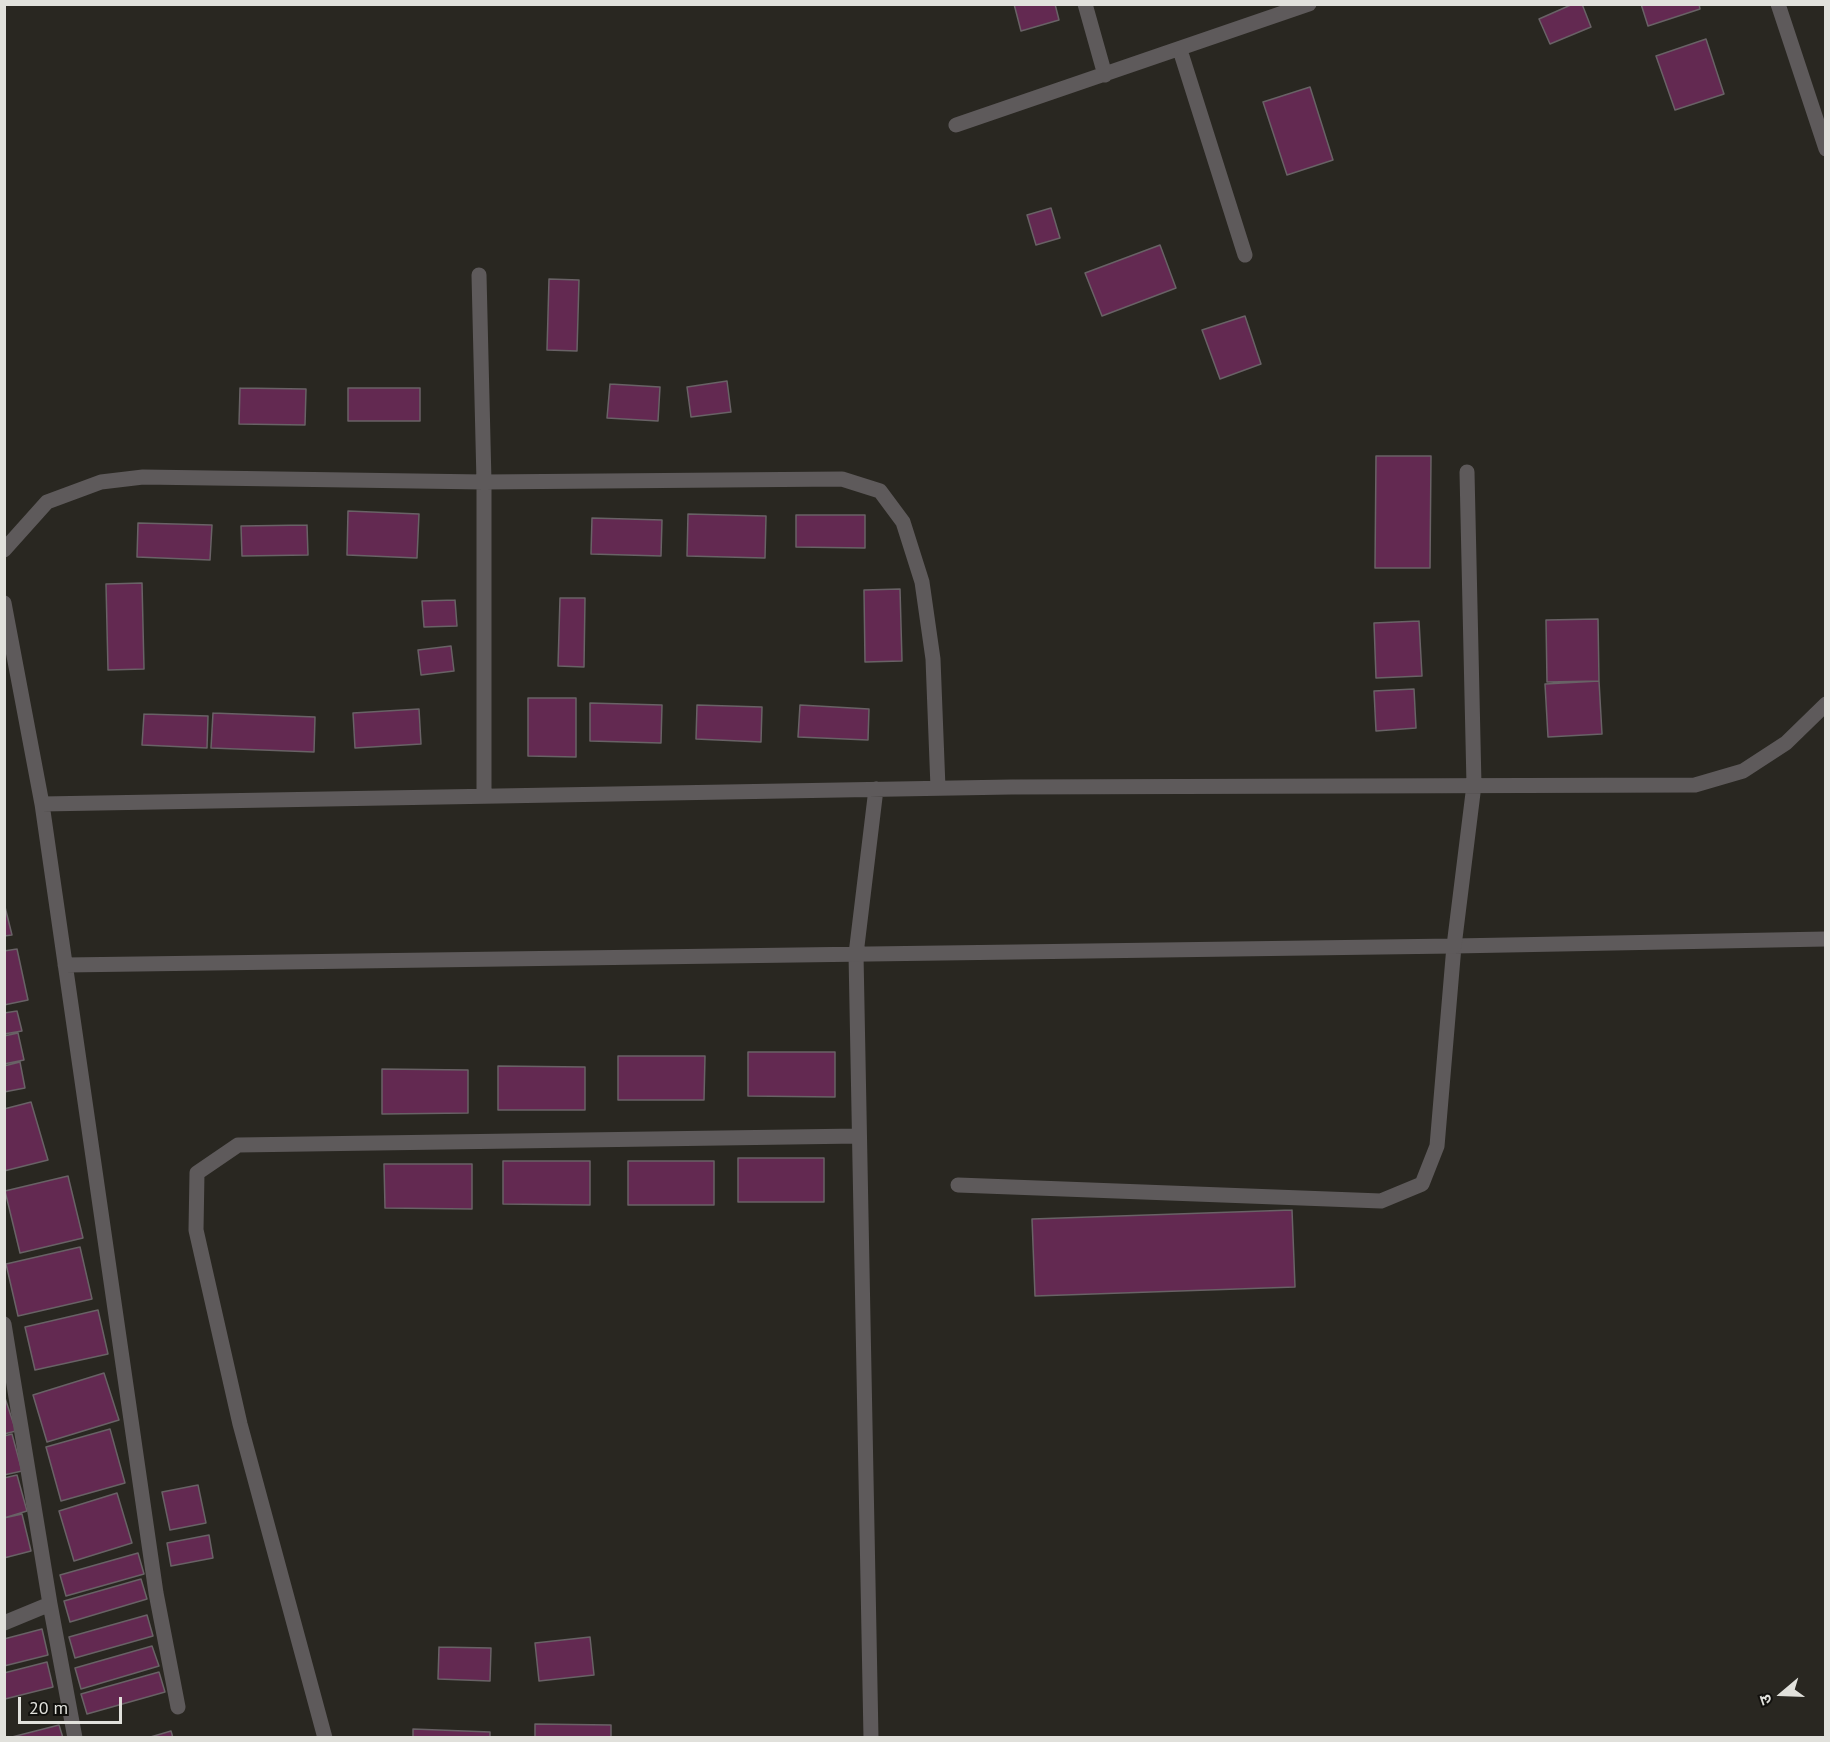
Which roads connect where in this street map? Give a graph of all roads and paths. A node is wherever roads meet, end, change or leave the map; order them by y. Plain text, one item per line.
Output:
1 (1085, 4) edge
2 (1309, 4) edge
3 (1778, 4) edge
4 (1180, 50) junction
5 (1105, 75) junction
6 (956, 125) dead end
7 (1826, 149) edge
8 (1245, 255) dead end
9 (479, 275) dead end
10 (1467, 472) dead end
11 (483, 482) junction
12 (4, 550) edge
13 (4, 603) edge
14 (1826, 704) edge
15 (1474, 785) junction
16 (938, 788) junction
17 (876, 789) junction
18 (484, 796) junction
19 (42, 804) junction
20 (1826, 939) edge
21 (1454, 946) junction
22 (856, 954) junction
23 (65, 965) junction
24 (859, 1136) junction
25 (958, 1185) dead end
26 (4, 1324) edge
27 (50, 1604) junction
28 (4, 1623) edge
29 (178, 1707) dead end
30 (75, 1737) edge
31 (325, 1737) edge
32 (871, 1737) edge

1 - 5 street
2 - 4 street
3 - 7 street
4 - 5 street
4 - 8 street
5 - 6 street
9 - 11 street
10 - 15 street
11 - 12 street
11 - 16 street
11 - 18 street
13 - 19 street
14 - 15 street
15 - 16 street
15 - 21 street
16 - 17 street
17 - 18 street
17 - 22 street
18 - 19 street
19 - 23 street
20 - 21 street
21 - 22 street
21 - 25 street
22 - 23 street
22 - 24 street
23 - 29 street
24 - 31 street
24 - 32 street
26 - 27 street
27 - 28 street
27 - 30 street

